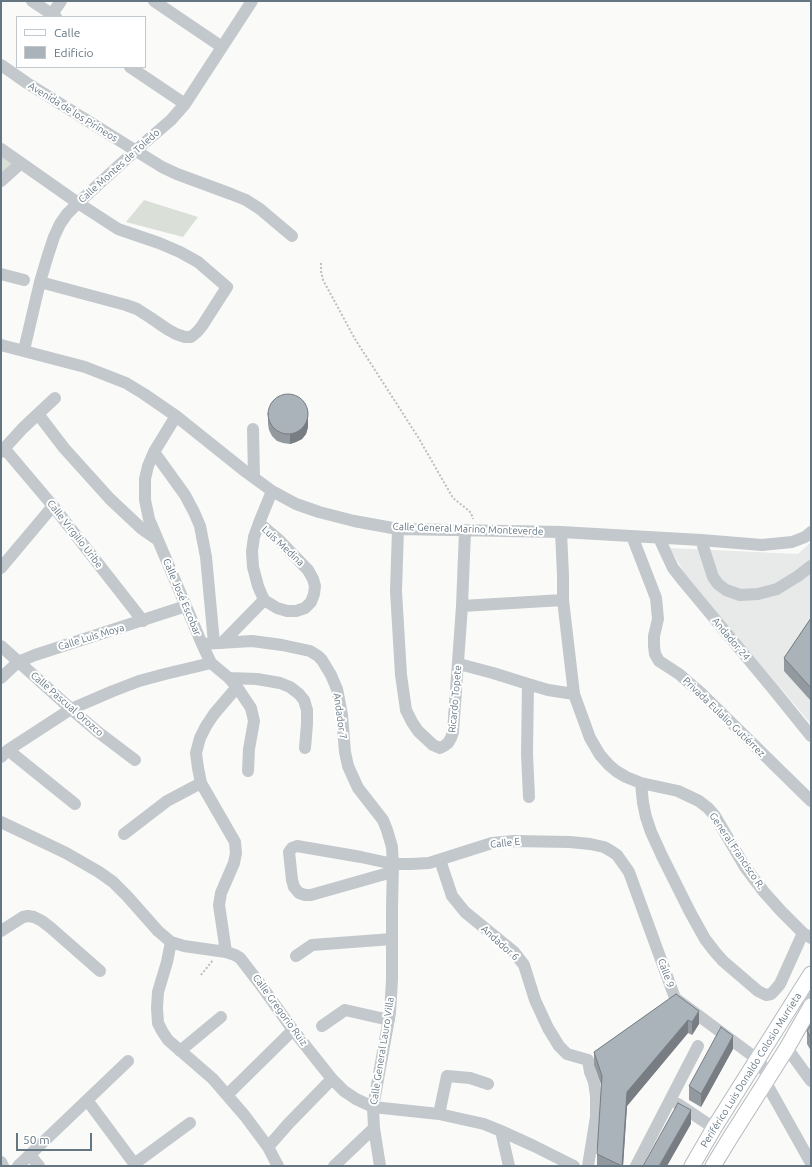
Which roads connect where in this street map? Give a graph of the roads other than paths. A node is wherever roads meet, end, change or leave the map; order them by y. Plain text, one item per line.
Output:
1 (32, 1) edge
2 (61, 1) edge
3 (154, 1) edge
4 (252, 1) edge
5 (54, 16) edge
6 (222, 47) junction
7 (1, 65) edge
8 (131, 68) edge
9 (184, 104) junction
10 (1, 149) edge
11 (135, 151) junction
12 (21, 163) junction
13 (1, 181) edge
14 (78, 203) junction
15 (292, 236) dead end
16 (1, 274) edge
17 (24, 280) dead end
18 (40, 282) junction
19 (1, 345) edge
20 (24, 350) junction
21 (55, 398) dead end
22 (38, 414) junction
23 (176, 416) junction
24 (253, 429) dead end
25 (3, 450) edge
26 (154, 452) junction
27 (254, 478) junction
28 (272, 491) junction
29 (53, 506) junction
30 (259, 523) junction
31 (398, 529) junction
32 (469, 531) junction
33 (561, 532) junction
34 (811, 532) edge
35 (632, 536) junction
36 (659, 538) junction
37 (158, 540) junction
38 (701, 540) junction
39 (811, 566) edge
40 (1, 568) edge
41 (264, 600) junction
42 (563, 600) junction
43 (186, 606) junction
44 (462, 606) junction
45 (143, 621) junction
46 (213, 643) junction
47 (1, 646) edge
48 (18, 662) junction
49 (211, 663) junction
50 (459, 664) junction
51 (1, 678) edge
52 (233, 683) junction
53 (528, 684) junction
54 (574, 694) junction
55 (71, 709) junction
56 (811, 736) edge
57 (305, 748) dead end
58 (4, 754) edge
59 (136, 760) dead end
60 (248, 771) dead end
61 (201, 783) junction
62 (641, 783) junction
63 (529, 797) dead end
64 (811, 801) edge
65 (76, 804) dead end
66 (1, 822) edge
67 (124, 834) dead end
68 (617, 855) joint
69 (440, 860) junction
70 (392, 868) junction
71 (1, 931) edge
72 (807, 935) edge
73 (392, 940) junction
74 (172, 942) junction
75 (223, 952) junction
76 (296, 956) dead end
77 (100, 972) dead end
78 (811, 974) edge
79 (805, 996) edge
80 (811, 1006) edge
81 (221, 1017) dead end
82 (389, 1020) junction
83 (322, 1026) dead end
84 (292, 1030) junction
85 (698, 1046) dead end
86 (787, 1048) junction
87 (180, 1051) junction
88 (599, 1054) edge
89 (757, 1059) junction
90 (588, 1060) junction
91 (128, 1061) dead end
92 (332, 1079) junction
93 (766, 1081) junction
94 (811, 1082) edge
95 (488, 1084) dead end
96 (227, 1095) junction
97 (670, 1099) junction
98 (87, 1100) junction
99 (373, 1107) junction
100 (439, 1114) junction
101 (190, 1123) dead end
102 (374, 1128) junction
103 (714, 1128) junction
104 (501, 1131) junction
105 (268, 1147) junction
106 (30, 1154) junction
107 (1, 1162) edge
108 (811, 1163) edge
109 (135, 1165) edge
110 (2, 1166) edge
111 (18, 1166) edge
112 (39, 1166) edge
113 (278, 1166) edge
114 (334, 1166) edge
115 (380, 1166) edge
116 (509, 1166) edge
117 (574, 1166) edge
118 (588, 1166) edge
119 (636, 1166) edge
120 (692, 1166) edge
121 (713, 1166) edge

1 - 5 street
2 - 5 street
3 - 6 street
4 - 6 street, Calle Montes de Toledo
6 - 9 street, Calle Montes de Toledo
7 - 11 street, Avenida de los Pirineos
8 - 9 street
9 - 11 street, Calle Montes de Toledo
10 - 12 street
11 - 14 street, Calle Montes de Toledo
11 - 15 street, Avenida de los Pirineos
12 - 13 street
12 - 14 street
14 - 18 street, Calle Montes de Toledo
14 - 18 street
16 - 17 street
18 - 20 street, Calle Montes de Toledo
19 - 20 street, Calle General Marino Monteverde
20 - 23 street, Calle General Marino Monteverde
21 - 22 street
22 - 25 street
22 - 37 street
23 - 26 street, Calle José Escobar
23 - 27 street, Calle General Marino Monteverde
24 - 27 street
25 - 29 street, Calle Virgilio Uribe
26 - 37 street, Calle José Escobar
26 - 46 street
27 - 28 street, Calle General Marino Monteverde
28 - 30 street, Luis Medina
28 - 31 street, Calle General Marino Monteverde
29 - 40 street
29 - 45 street, Calle Virgilio Uribe
30 - 41 street, Luis Medina
30 - 41 street, Luis Medina
31 - 32 street, Calle General Marino Monteverde
31 - 50 street, Ricardo Topete
32 - 33 street, Calle General Marino Monteverde
32 - 44 street, Ricardo Topete
33 - 35 street, Calle General Marino Monteverde
33 - 42 street, General Francisco R.
34 - 38 street, Calle General Marino Monteverde
35 - 36 street, Calle General Marino Monteverde
35 - 64 street, Privada Eulalio Gutiérrez
36 - 38 street, Calle General Marino Monteverde
36 - 56 street, Andador 24
37 - 43 street, Calle José Escobar
38 - 39 street
41 - 46 street
42 - 44 street
42 - 54 street, General Francisco R.
43 - 45 street, Calle Luis Moya
43 - 46 street, Calle José Escobar
44 - 50 street, Ricardo Topete
45 - 48 street, Calle Luis Moya
46 - 49 street, Calle José Escobar
46 - 70 street, Andador 7
47 - 48 street, Calle Pascual Orozco
48 - 51 street, Calle Luis Moya
48 - 55 street, Calle Pascual Orozco
49 - 52 street, Calle José Escobar
49 - 55 street
50 - 53 street
52 - 57 street
52 - 60 street, Calle José Escobar
52 - 61 street
53 - 54 street
53 - 63 street
54 - 62 street, General Francisco R.
55 - 58 street
55 - 59 street, Calle Pascual Orozco
58 - 65 street
61 - 67 street
61 - 75 street
62 - 72 street, General Francisco R.
62 - 72 street
66 - 74 street, Calle Gregorio Ruíz
68 - 69 street, Calle E
68 - 89 street, Calle 9
69 - 70 street, Calle E
69 - 90 street, Andador 6
70 - 70 street
70 - 73 street, Calle General Lauro Villa
71 - 77 street
73 - 76 street
73 - 82 street, Calle General Lauro Villa
74 - 75 street, Calle Gregorio Ruíz
74 - 87 street
75 - 84 street, Calle Gregorio Ruíz
78 - 79 main road, Periférico Luis Donaldo Colosio Murrieta
79 - 89 main road, Periférico Luis Donaldo Colosio Murrieta
80 - 86 main road, Periférico Luis Donaldo Colosio Murrieta
81 - 87 street
82 - 83 street
82 - 99 street, Calle General Lauro Villa
84 - 92 street, Calle Gregorio Ruíz
84 - 96 street
85 - 97 street
86 - 93 main road, Periférico Luis Donaldo Colosio Murrieta
86 - 94 street
87 - 96 street
88 - 90 street
89 - 93 street, Calle 9
89 - 103 main road, Periférico Luis Donaldo Colosio Murrieta
90 - 118 street
91 - 98 street
92 - 99 street, Calle Gregorio Ruíz
92 - 105 street
93 - 108 street, Calle 9
93 - 121 main road, Periférico Luis Donaldo Colosio Murrieta
95 - 100 street
96 - 105 street
97 - 103 street
97 - 119 street
98 - 106 street
98 - 109 street
99 - 100 street, Calle Gregorio Ruíz
99 - 102 street, Calle General Lauro Villa
100 - 104 street, Calle Gregorio Ruíz
101 - 109 street
102 - 114 street
102 - 115 street, Calle General Lauro Villa
103 - 120 main road, Periférico Luis Donaldo Colosio Murrieta
104 - 116 street
104 - 117 street, Calle Gregorio Ruíz
105 - 113 street
106 - 111 street
106 - 112 street
107 - 110 street

